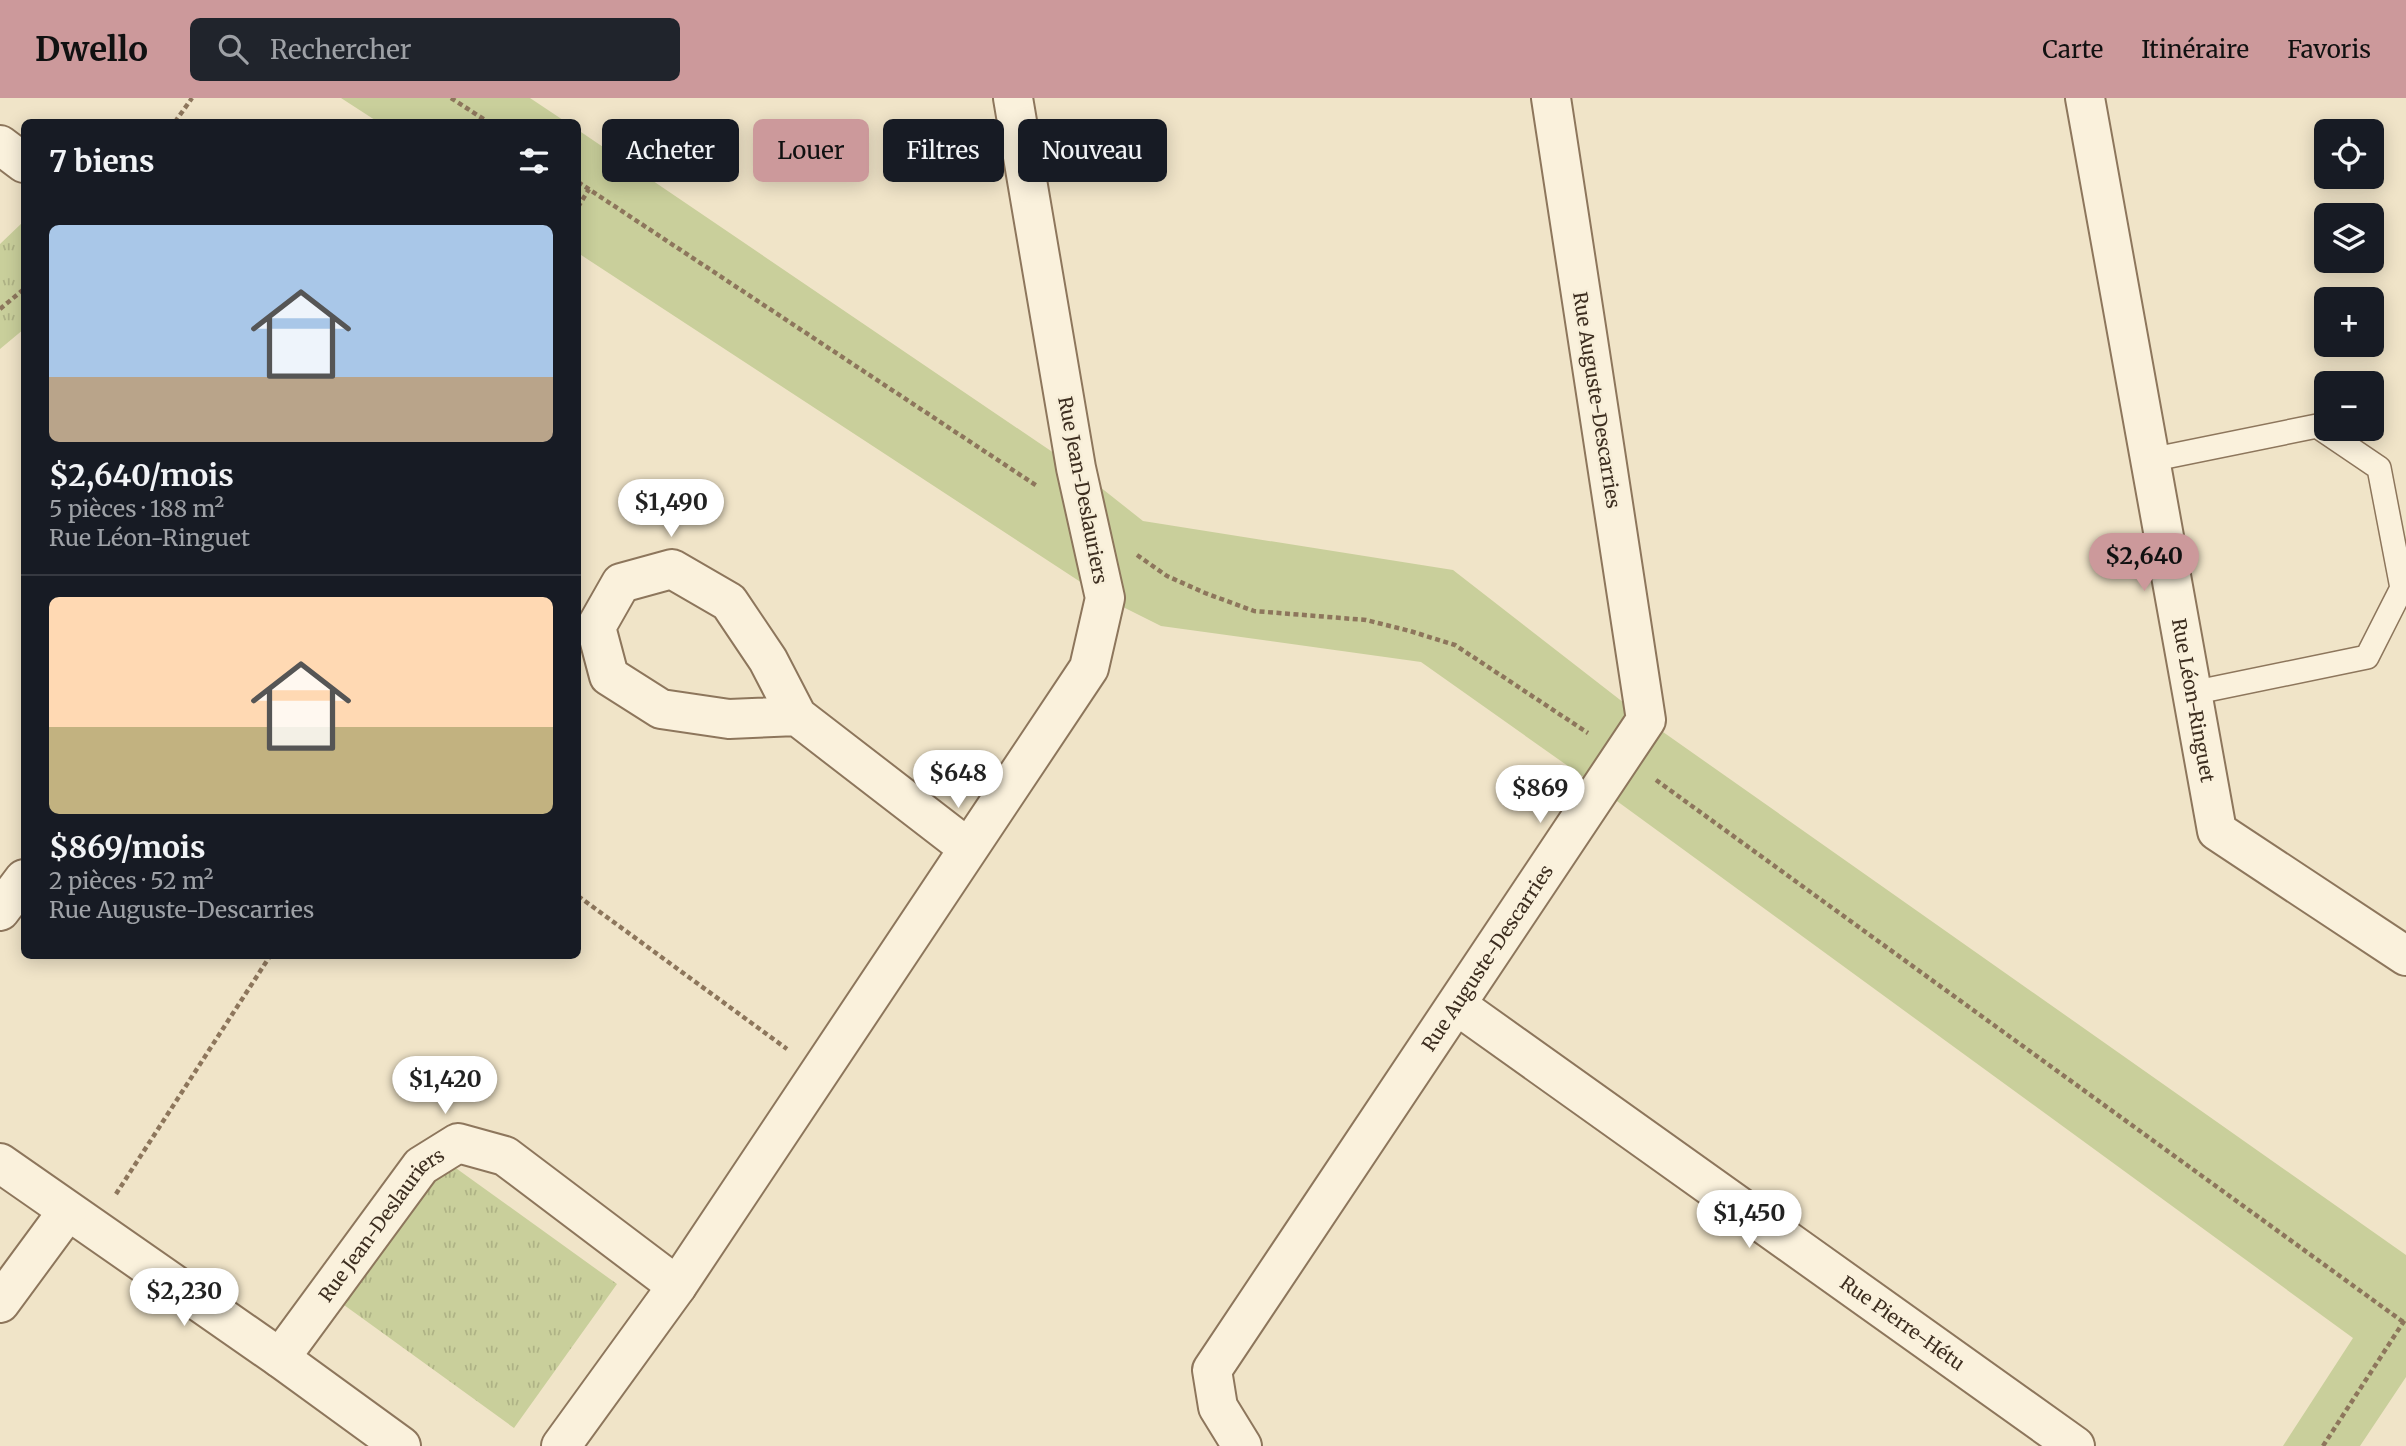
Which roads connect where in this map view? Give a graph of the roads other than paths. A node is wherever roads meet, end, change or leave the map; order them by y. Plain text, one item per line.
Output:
1 (1013, 98) edge
2 (1551, 98) edge
3 (2085, 98) edge
4 (0, 145) edge
5 (21, 161) edge
6 (2150, 460) junction
7 (2192, 693) junction
8 (797, 716) junction
9 (968, 848) junction
10 (21, 883) edge
11 (0, 911) edge
12 (2406, 957) edge
13 (1458, 1006) junction
14 (0, 1163) edge
15 (80, 1221) junction
16 (677, 1286) junction
17 (0, 1303) edge
18 (279, 1358) junction
19 (401, 1446) edge
20 (561, 1446) edge
21 (1242, 1446) edge
22 (2075, 1446) edge

1 - 9 street, Rue Jean-Deslauriers
2 - 13 street, Rue Auguste-Descarries
3 - 6 street, Rue Léon-Ringuet
4 - 5 street
6 - 7 street, Rue Léon-Ringuet
6 - 7 lane
7 - 12 street, Rue Léon-Ringuet
8 - 8 street
8 - 9 street
9 - 16 street, Rue Jean-Deslauriers
10 - 11 street
13 - 21 street, Rue Auguste-Descarries
13 - 22 street, Rue Pierre-Hétu
14 - 15 street
15 - 17 street
15 - 18 street
16 - 18 street, Rue Jean-Deslauriers
16 - 20 street, Rue Jean-Deslauriers
18 - 19 street

